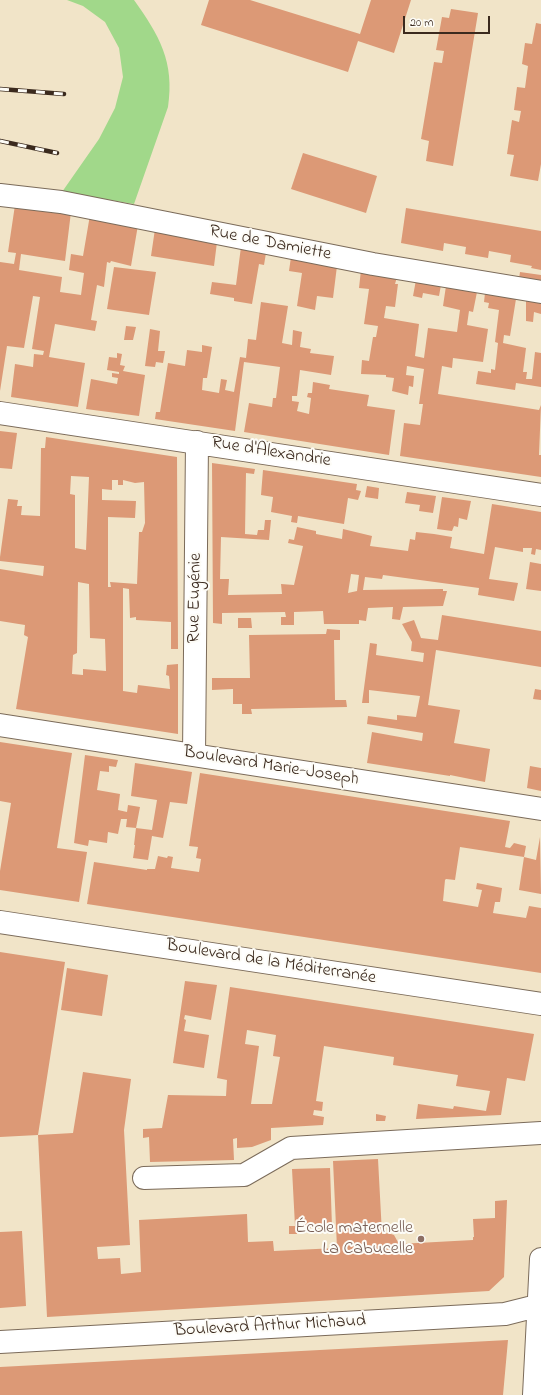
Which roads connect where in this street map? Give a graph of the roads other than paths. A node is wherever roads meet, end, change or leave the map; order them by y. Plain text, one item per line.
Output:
1 (0, 195) edge
2 (541, 292) edge
3 (0, 413) edge
4 (198, 442) junction
5 (541, 495) edge
6 (0, 725) edge
7 (194, 755) junction
8 (541, 809) edge
9 (0, 922) edge
10 (541, 1004) edge
11 (541, 1133) edge
12 (144, 1178) dead end
13 (541, 1259) edge
14 (540, 1305) edge
15 (0, 1342) edge
16 (534, 1395) edge

1 - 2 street, Rue de Damiette
3 - 4 street, Rue d'Alexandrie
4 - 5 street, Rue d'Alexandrie
4 - 7 street, Rue Eugénie
6 - 7 street, Boulevard Marie-Joseph
7 - 8 street, Boulevard Marie-Joseph
9 - 10 street, Boulevard de la Méditerranée
11 - 12 street
13 - 14 street
14 - 15 street, Boulevard Arthur Michaud
14 - 16 street

